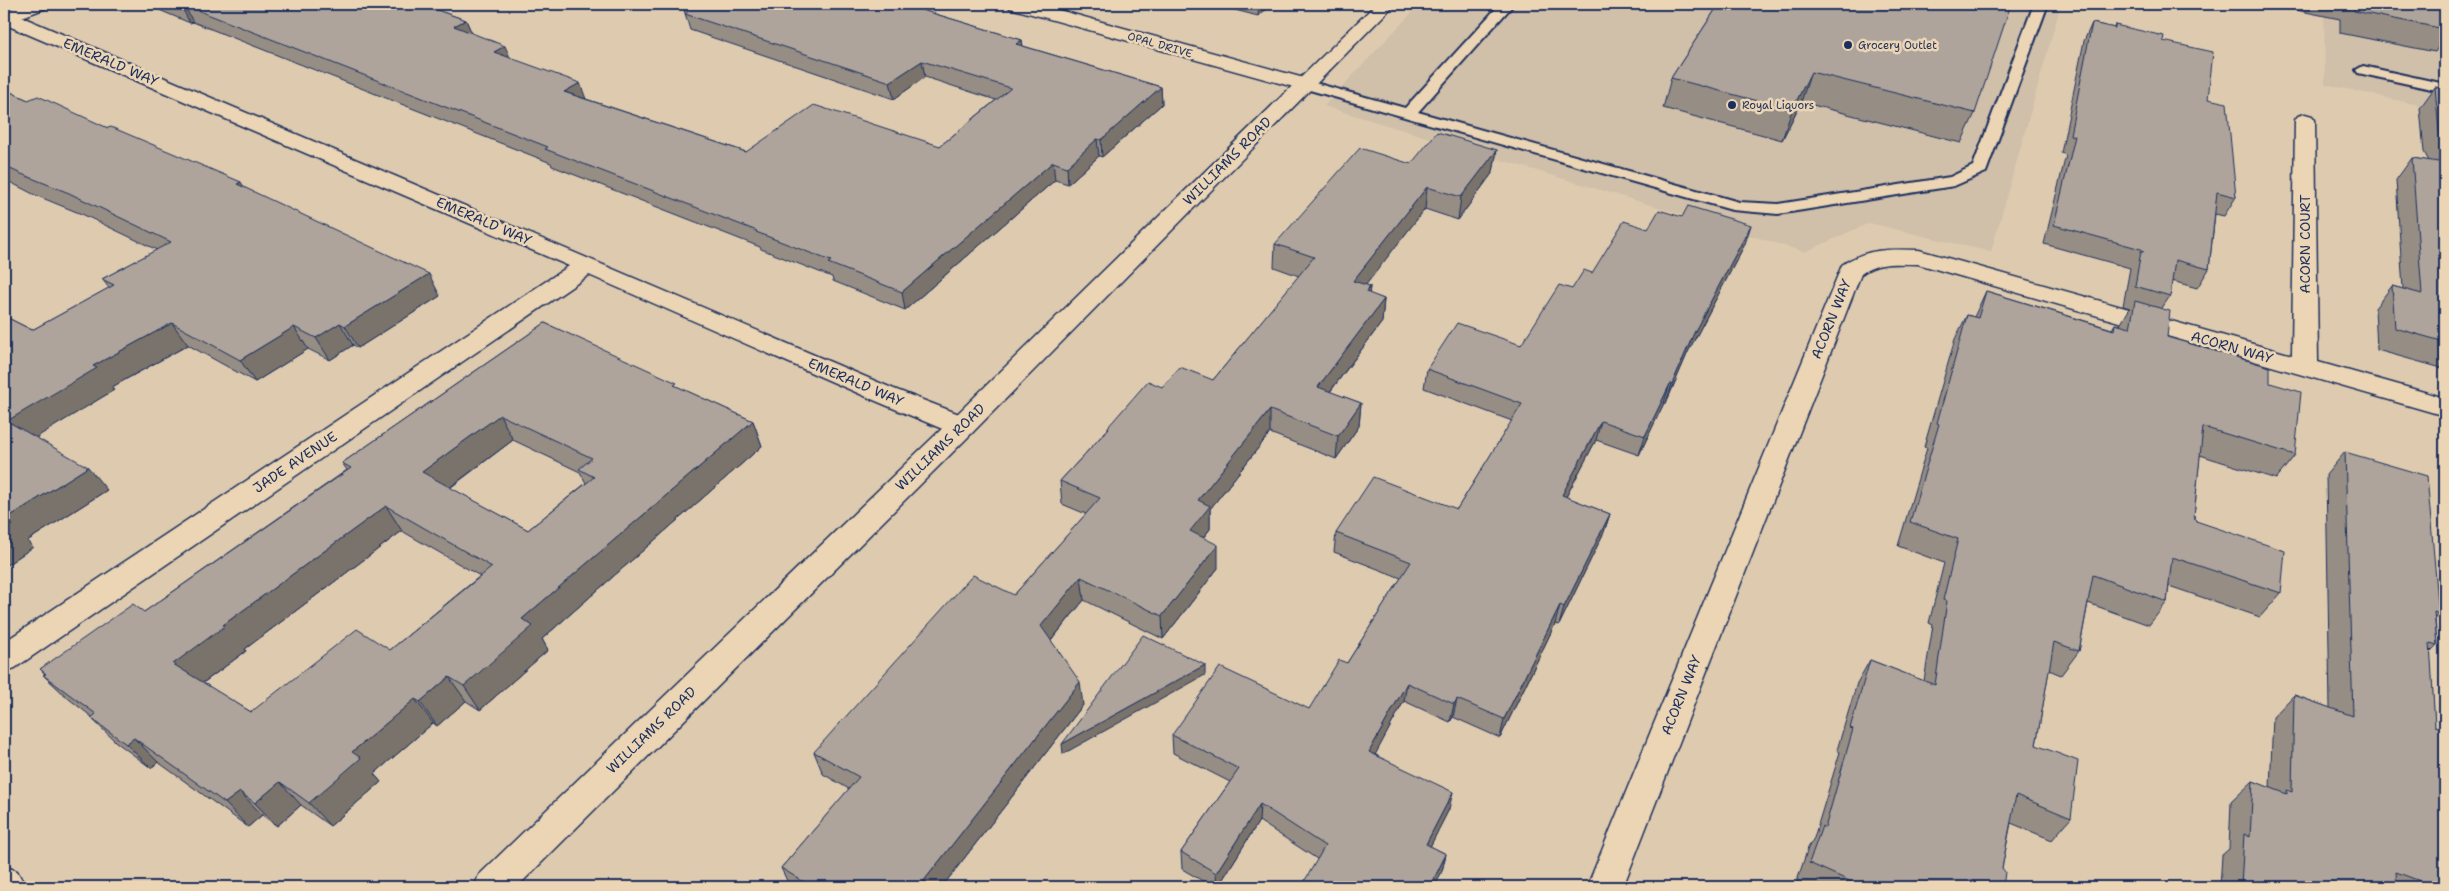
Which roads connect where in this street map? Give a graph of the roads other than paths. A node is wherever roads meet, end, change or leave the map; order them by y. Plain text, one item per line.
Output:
1 (39, 4) edge
2 (1017, 4) edge
3 (1386, 4) edge
4 (1507, 4) edge
5 (2041, 4) edge
6 (5, 18) edge
7 (2363, 70) dead end
8 (1304, 84) junction
9 (2445, 88) edge
10 (1408, 114) junction
11 (2305, 120) dead end
12 (587, 265) junction
13 (2305, 368) junction
14 (2445, 408) edge
15 (962, 426) junction
16 (4, 658) edge
17 (4, 883) edge
18 (8, 887) edge
19 (492, 887) edge
20 (1605, 887) edge

1 - 6 street
2 - 8 street, OPAL DRIVE
3 - 8 street, WILLIAMS ROAD
4 - 10 lane
5 - 10 lane
6 - 12 street, EMERALD WAY
7 - 9 lane
8 - 10 lane
8 - 15 street, WILLIAMS ROAD
11 - 13 street, ACORN COURT
12 - 15 street, EMERALD WAY
12 - 16 street, JADE AVENUE
13 - 14 street, ACORN WAY
13 - 20 street, ACORN WAY
15 - 19 street, WILLIAMS ROAD
17 - 18 street

